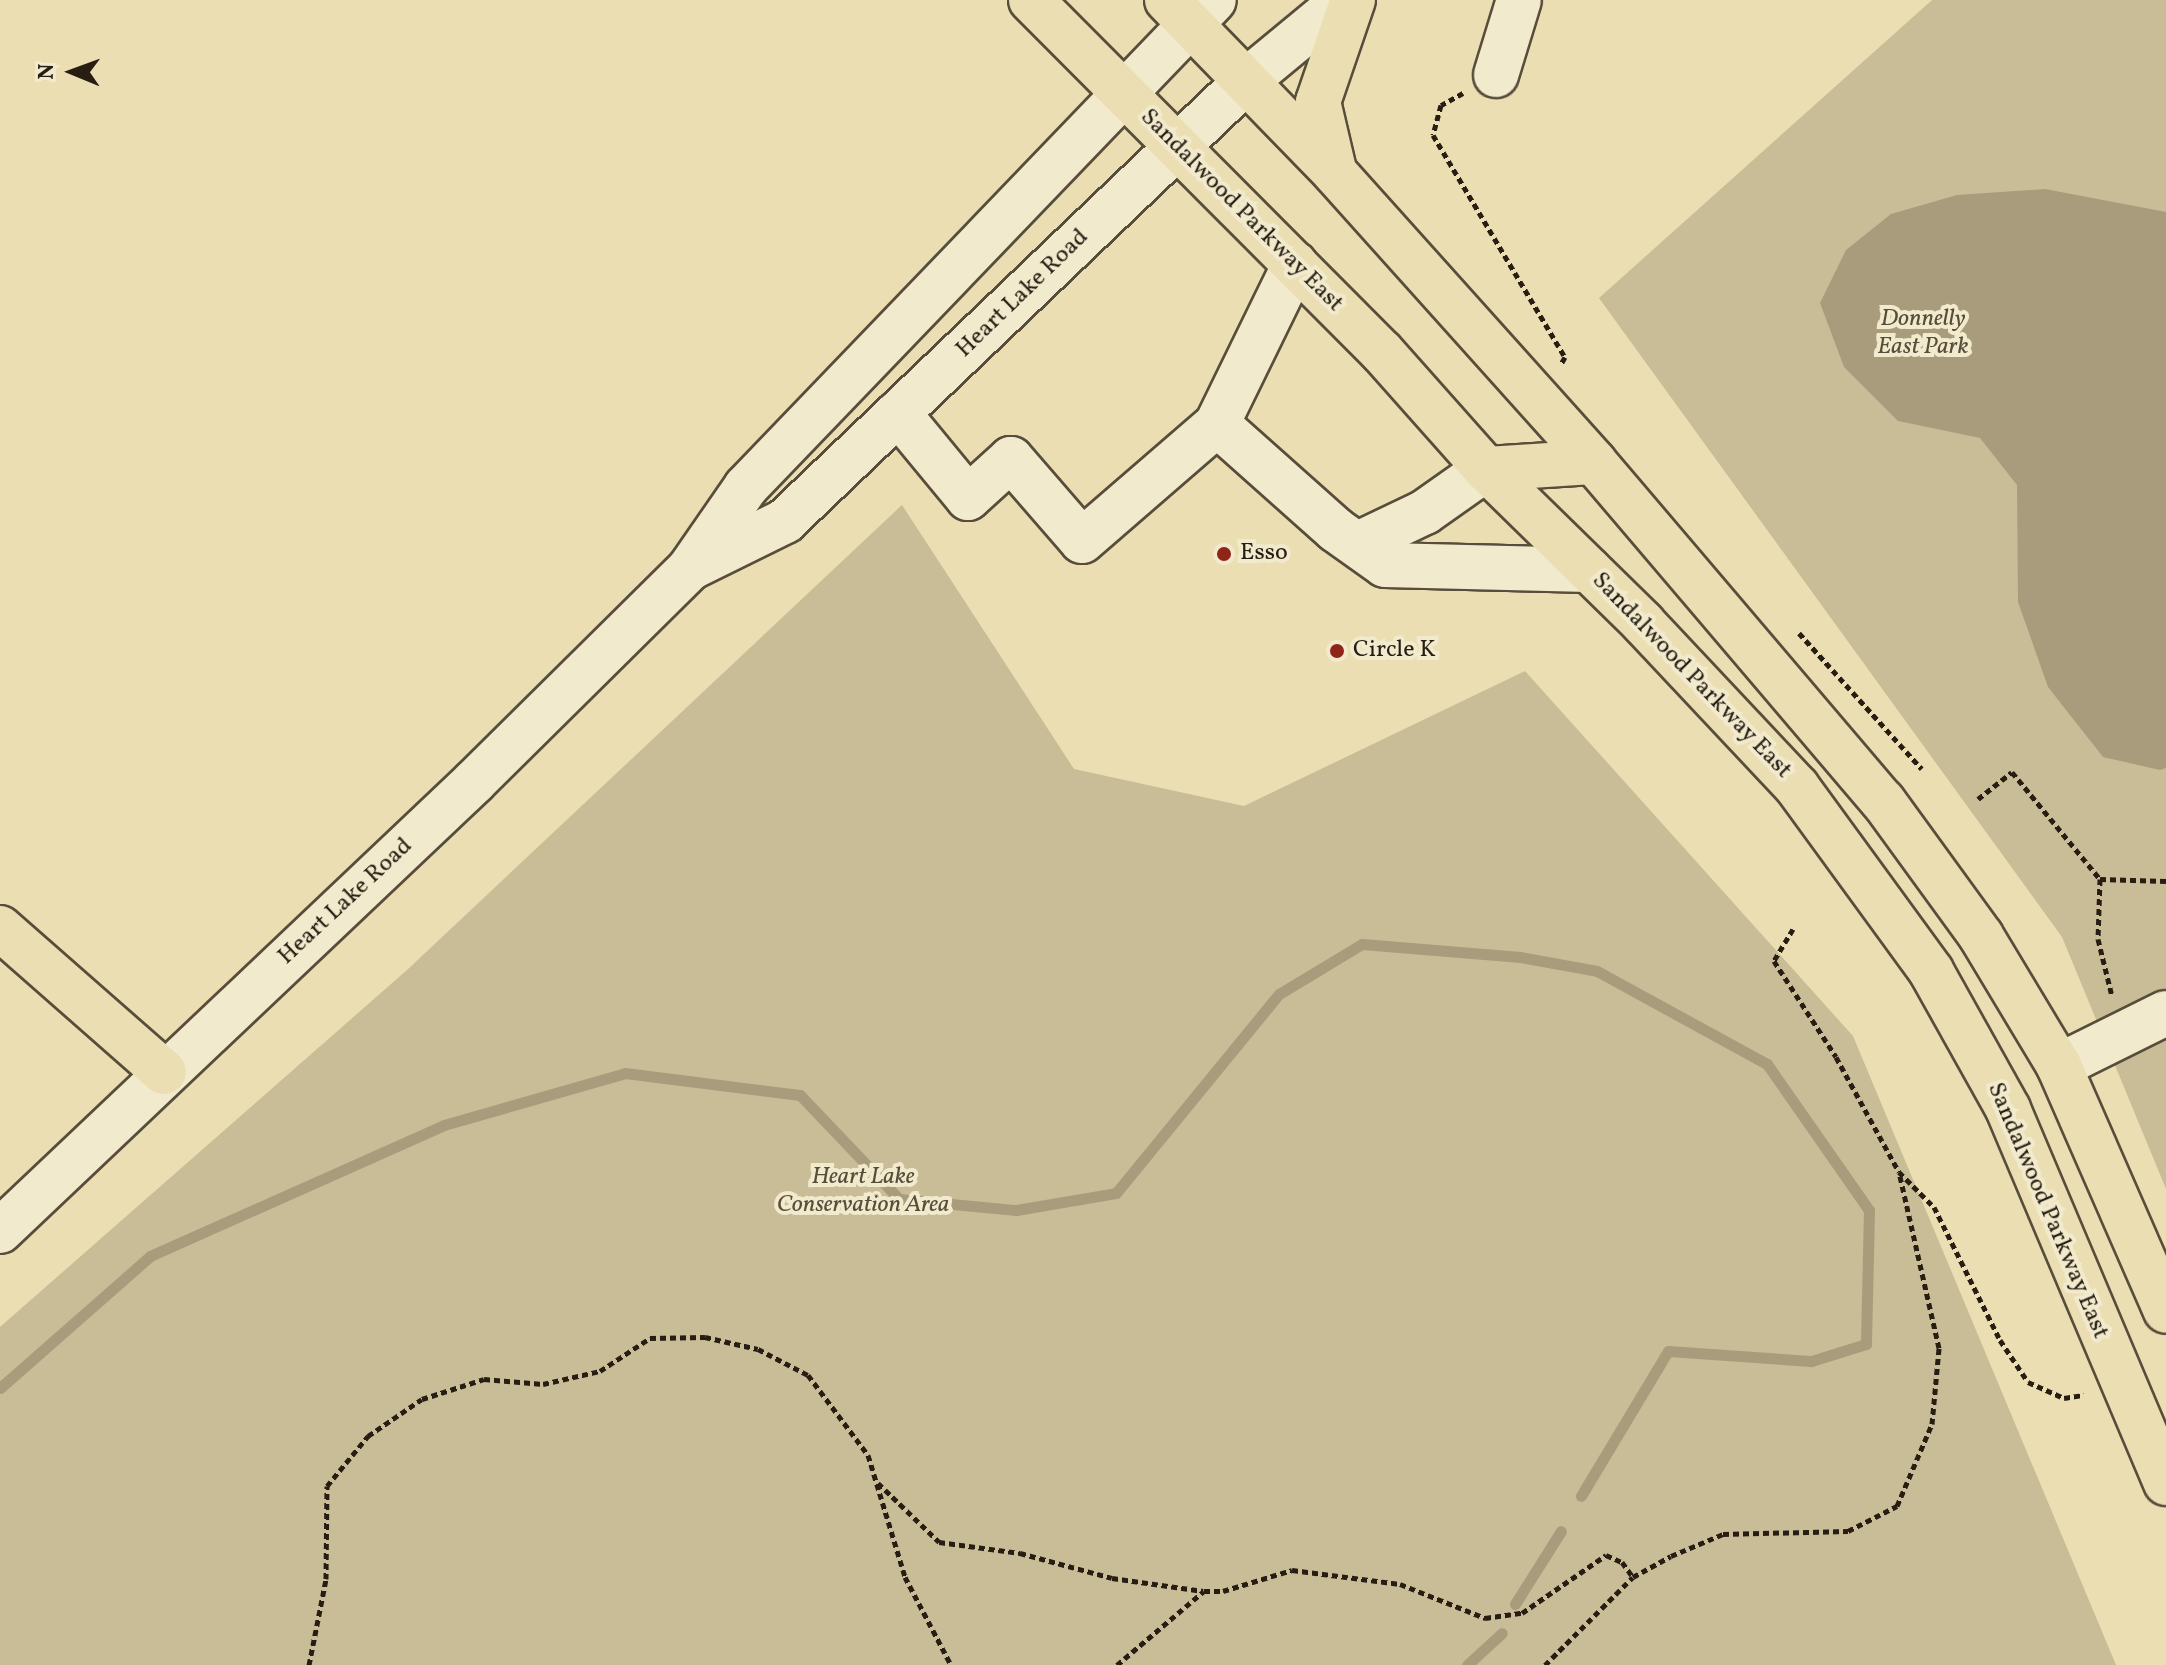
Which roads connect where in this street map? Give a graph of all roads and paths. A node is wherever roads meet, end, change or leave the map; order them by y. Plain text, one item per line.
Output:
1 (1031, 0) edge
2 (1344, 0) edge
3 (1353, 0) edge
4 (1519, 0) edge
5 (1190, 8) edge
6 (1496, 75) joint
7 (1246, 81) junction
8 (1125, 95) junction
9 (1178, 149) junction
10 (1335, 173) junction
11 (1295, 264) junction
12 (1559, 369) dead end
13 (898, 413) junction
14 (1217, 424) junction
15 (1594, 462) junction
16 (1486, 469) junction
17 (1360, 543) junction
18 (690, 568) junction
19 (1589, 570) junction
20 (1978, 799) dead end
21 (2100, 879) junction
22 (2166, 881) edge
23 (0, 928) edge
24 (1793, 929) dead end
25 (2166, 1013) edge
26 (2126, 1032) junction
27 (2059, 1066) junction
28 (164, 1072) junction
29 (1899, 1172) junction
30 (0, 1231) edge
31 (2166, 1311) edge
32 (2124, 1389) junction
33 (876, 1481) junction
34 (2166, 1483) edge
35 (1633, 1577) junction
36 (1204, 1591) junction
37 (309, 1665) edge
38 (951, 1665) edge
39 (1117, 1665) edge
40 (1545, 1665) edge

1 - 8 main road, Sandalwood Parkway East
2 - 7 street, Heart Lake Road
3 - 10 main road
4 - 6 street
5 - 7 main road
5 - 8 street, Heart Lake Road
6 - 12 path
7 - 9 street, Heart Lake Road
7 - 10 main road
8 - 9 main road, Sandalwood Parkway East
8 - 18 street, Heart Lake Road
9 - 11 main road, Sandalwood Parkway East
9 - 13 street, Heart Lake Road
10 - 15 main road
11 - 14 street
11 - 16 main road, Sandalwood Parkway East
13 - 14 street
13 - 18 street, Heart Lake Road
14 - 17 street
15 - 16 main road
15 - 27 main road
16 - 17 street
16 - 19 main road, Sandalwood Parkway East
17 - 19 street
18 - 28 street, Heart Lake Road
19 - 32 main road, Sandalwood Parkway East
20 - 21 path
21 - 22 path
21 - 26 path
23 - 28 main road
24 - 29 path
25 - 26 street
26 - 27 street
27 - 31 main road
28 - 30 street, Heart Lake Road
29 - 32 path
29 - 35 path
32 - 34 main road, Sandalwood Parkway East
33 - 36 path
33 - 37 path
33 - 38 path
35 - 36 path
35 - 40 path
36 - 39 path

